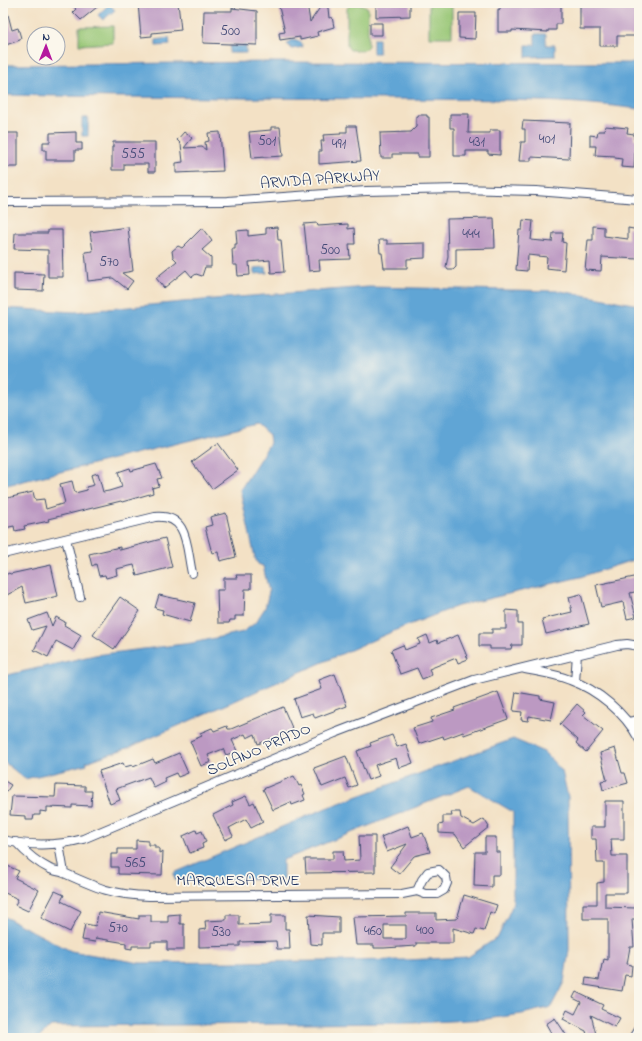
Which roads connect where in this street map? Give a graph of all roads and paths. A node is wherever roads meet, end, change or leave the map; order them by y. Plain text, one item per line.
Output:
1 (639, 199) edge
2 (3, 202) edge
3 (66, 539) junction
4 (3, 554) edge
5 (192, 573) dead end
6 (80, 598) dead end
7 (639, 646) edge
8 (577, 654) junction
9 (525, 669) junction
10 (575, 682) junction
11 (639, 720) edge
12 (628, 722) junction
13 (639, 739) edge
14 (3, 840) edge
15 (16, 842) junction
16 (59, 844) junction
17 (64, 873) junction
18 (417, 891) dead end
19 (639, 1028) edge
20 (632, 1038) edge

1 - 2 street, ARVIDA PARKWAY
3 - 4 street
3 - 5 street
3 - 6 street
7 - 8 street, SOLANO PRADO
8 - 9 street, SOLANO PRADO
8 - 10 street
9 - 10 street, SOLANO PRADO
9 - 16 street, SOLANO PRADO
10 - 12 street, SOLANO PRADO
11 - 12 street
12 - 13 street, SOLANO PRADO
14 - 15 street, SOLANO PRADO
15 - 16 street, SOLANO PRADO
15 - 17 street, MARQUESA DRIVE
16 - 17 street
17 - 18 street, MARQUESA DRIVE
19 - 20 street

